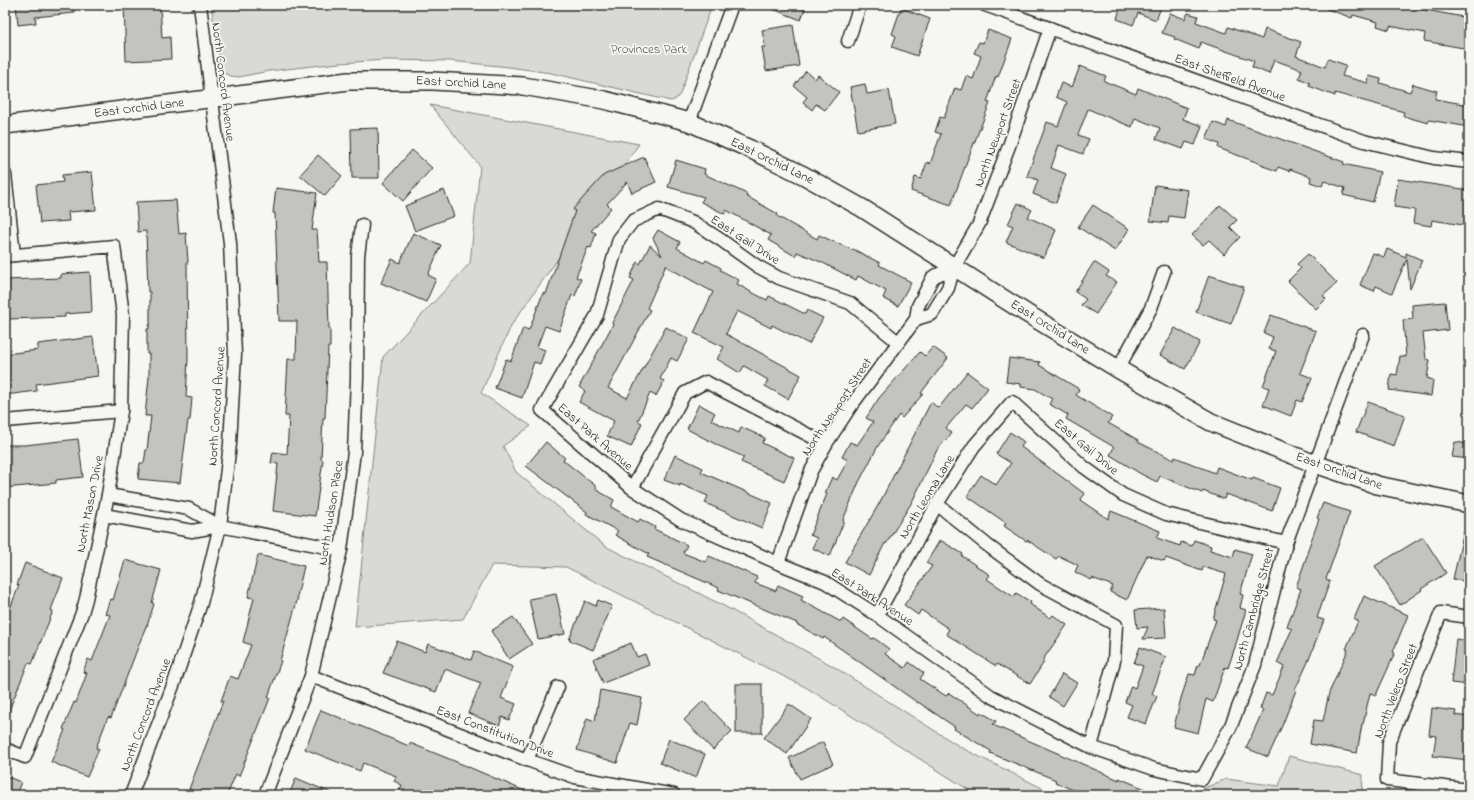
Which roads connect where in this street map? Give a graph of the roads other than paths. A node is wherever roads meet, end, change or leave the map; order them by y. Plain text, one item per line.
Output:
1 (200, 5) edge
2 (732, 5) edge
3 (860, 5) edge
4 (984, 5) edge
5 (1050, 28) junction
6 (848, 41) dead end
7 (212, 99) junction
8 (689, 122) junction
9 (5, 125) edge
10 (1469, 162) edge
11 (5, 174) edge
12 (362, 225) dead end
13 (10, 256) edge
14 (954, 267) junction
15 (1164, 272) dead end
16 (916, 319) junction
17 (1363, 335) dead end
18 (898, 342) junction
19 (1118, 369) junction
20 (1012, 402) joint
21 (542, 410) joint
22 (121, 411) junction
23 (5, 420) edge
24 (826, 444) junction
25 (1316, 464) junction
26 (632, 488) junction
27 (108, 495) junction
28 (937, 504) junction
29 (1469, 504) edge
30 (104, 515) junction
31 (220, 526) junction
32 (1286, 543) junction
33 (341, 550) junction
34 (778, 563) junction
35 (877, 615) junction
36 (1469, 617) edge
37 (311, 676) junction
38 (558, 687) dead end
39 (1091, 748) junction
40 (5, 749) edge
41 (527, 760) junction
42 (1202, 779) joint
43 (1469, 790) edge
44 (131, 795) edge
45 (265, 795) edge
46 (674, 795) edge

1 - 7 street, North Concord Avenue
2 - 8 street
3 - 6 street
4 - 5 street, East Sheffield Avenue
5 - 10 street, East Sheffield Avenue
5 - 14 street, North Newport Street
7 - 8 street, East Orchid Lane
7 - 9 street, East Orchid Lane
7 - 31 street, North Concord Avenue
8 - 14 street, East Orchid Lane
11 - 13 street
12 - 33 street, North Hudson Place
13 - 22 street, North Mason Drive
14 - 16 street, North Newport Street
14 - 16 street, North Newport Street
14 - 19 street, East Orchid Lane
15 - 19 street
16 - 18 street, North Newport Street
17 - 25 street, North Cambridge Street
18 - 21 street, East Gail Drive
18 - 24 street, North Newport Street
19 - 25 street, East Orchid Lane
20 - 28 street, North Leoma Lane
20 - 32 street, East Gail Drive
21 - 26 street, East Park Avenue
22 - 23 street
22 - 27 street, North Mason Drive
24 - 26 street
24 - 34 street, North Newport Street
25 - 29 street, East Orchid Lane
25 - 32 street, North Cambridge Street
26 - 34 street, East Park Avenue
27 - 30 street, North Mason Drive
27 - 31 street
28 - 35 street, North Leoma Lane
28 - 39 street
30 - 31 street
30 - 40 street, North Mason Drive
31 - 33 street
31 - 44 street, North Concord Avenue
32 - 42 street, North Cambridge Street
33 - 37 street, North Hudson Place
34 - 35 street, East Park Avenue
35 - 39 street, East Park Avenue
36 - 43 street, North Velero Street
37 - 41 street, East Constitution Drive
37 - 45 street, North Hudson Place
38 - 41 street
39 - 42 street, East Park Avenue
41 - 46 street, East Constitution Drive

